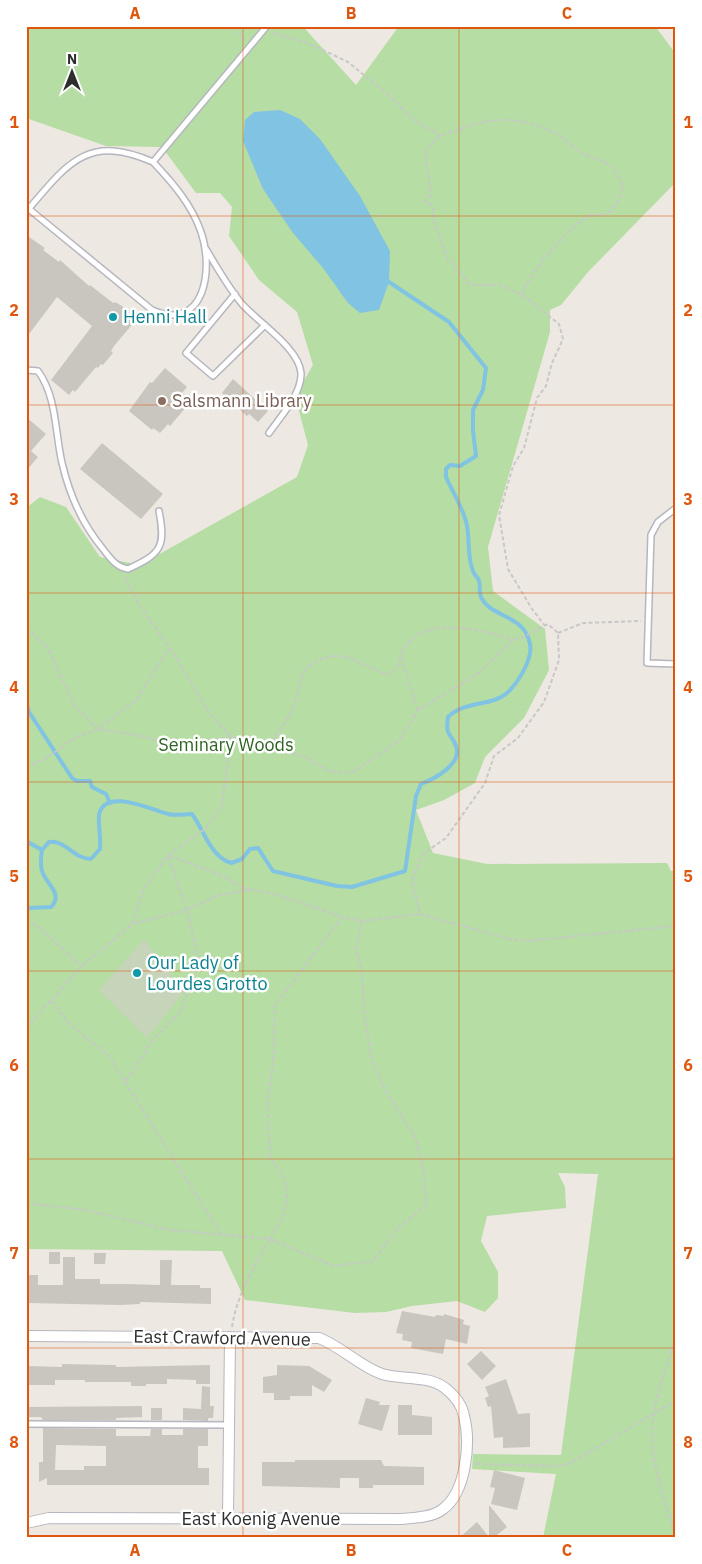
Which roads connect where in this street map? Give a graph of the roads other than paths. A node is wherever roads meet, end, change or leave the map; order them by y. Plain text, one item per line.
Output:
1 (266, 28) edge
2 (154, 162) junction
3 (28, 210) edge
4 (205, 246) junction
5 (235, 294) junction
6 (265, 325) junction
7 (26, 370) edge
8 (269, 433) dead end
9 (676, 508) edge
10 (160, 511) dead end
11 (676, 664) edge
12 (26, 1336) edge
13 (230, 1337) junction
14 (26, 1424) edge
15 (229, 1425) junction
16 (465, 1463) joint
17 (228, 1518) junction
18 (26, 1524) edge

1 - 2 lane
2 - 3 lane
2 - 4 lane
3 - 4 lane
4 - 5 lane
5 - 6 lane
5 - 6 lane
6 - 8 lane
7 - 10 lane
9 - 11 lane
12 - 13 street, East Crawford Avenue
13 - 15 street
13 - 16 street, East Crawford Avenue
14 - 15 lane
15 - 17 street
16 - 17 street, East Koenig Avenue
17 - 18 street, East Koenig Avenue

